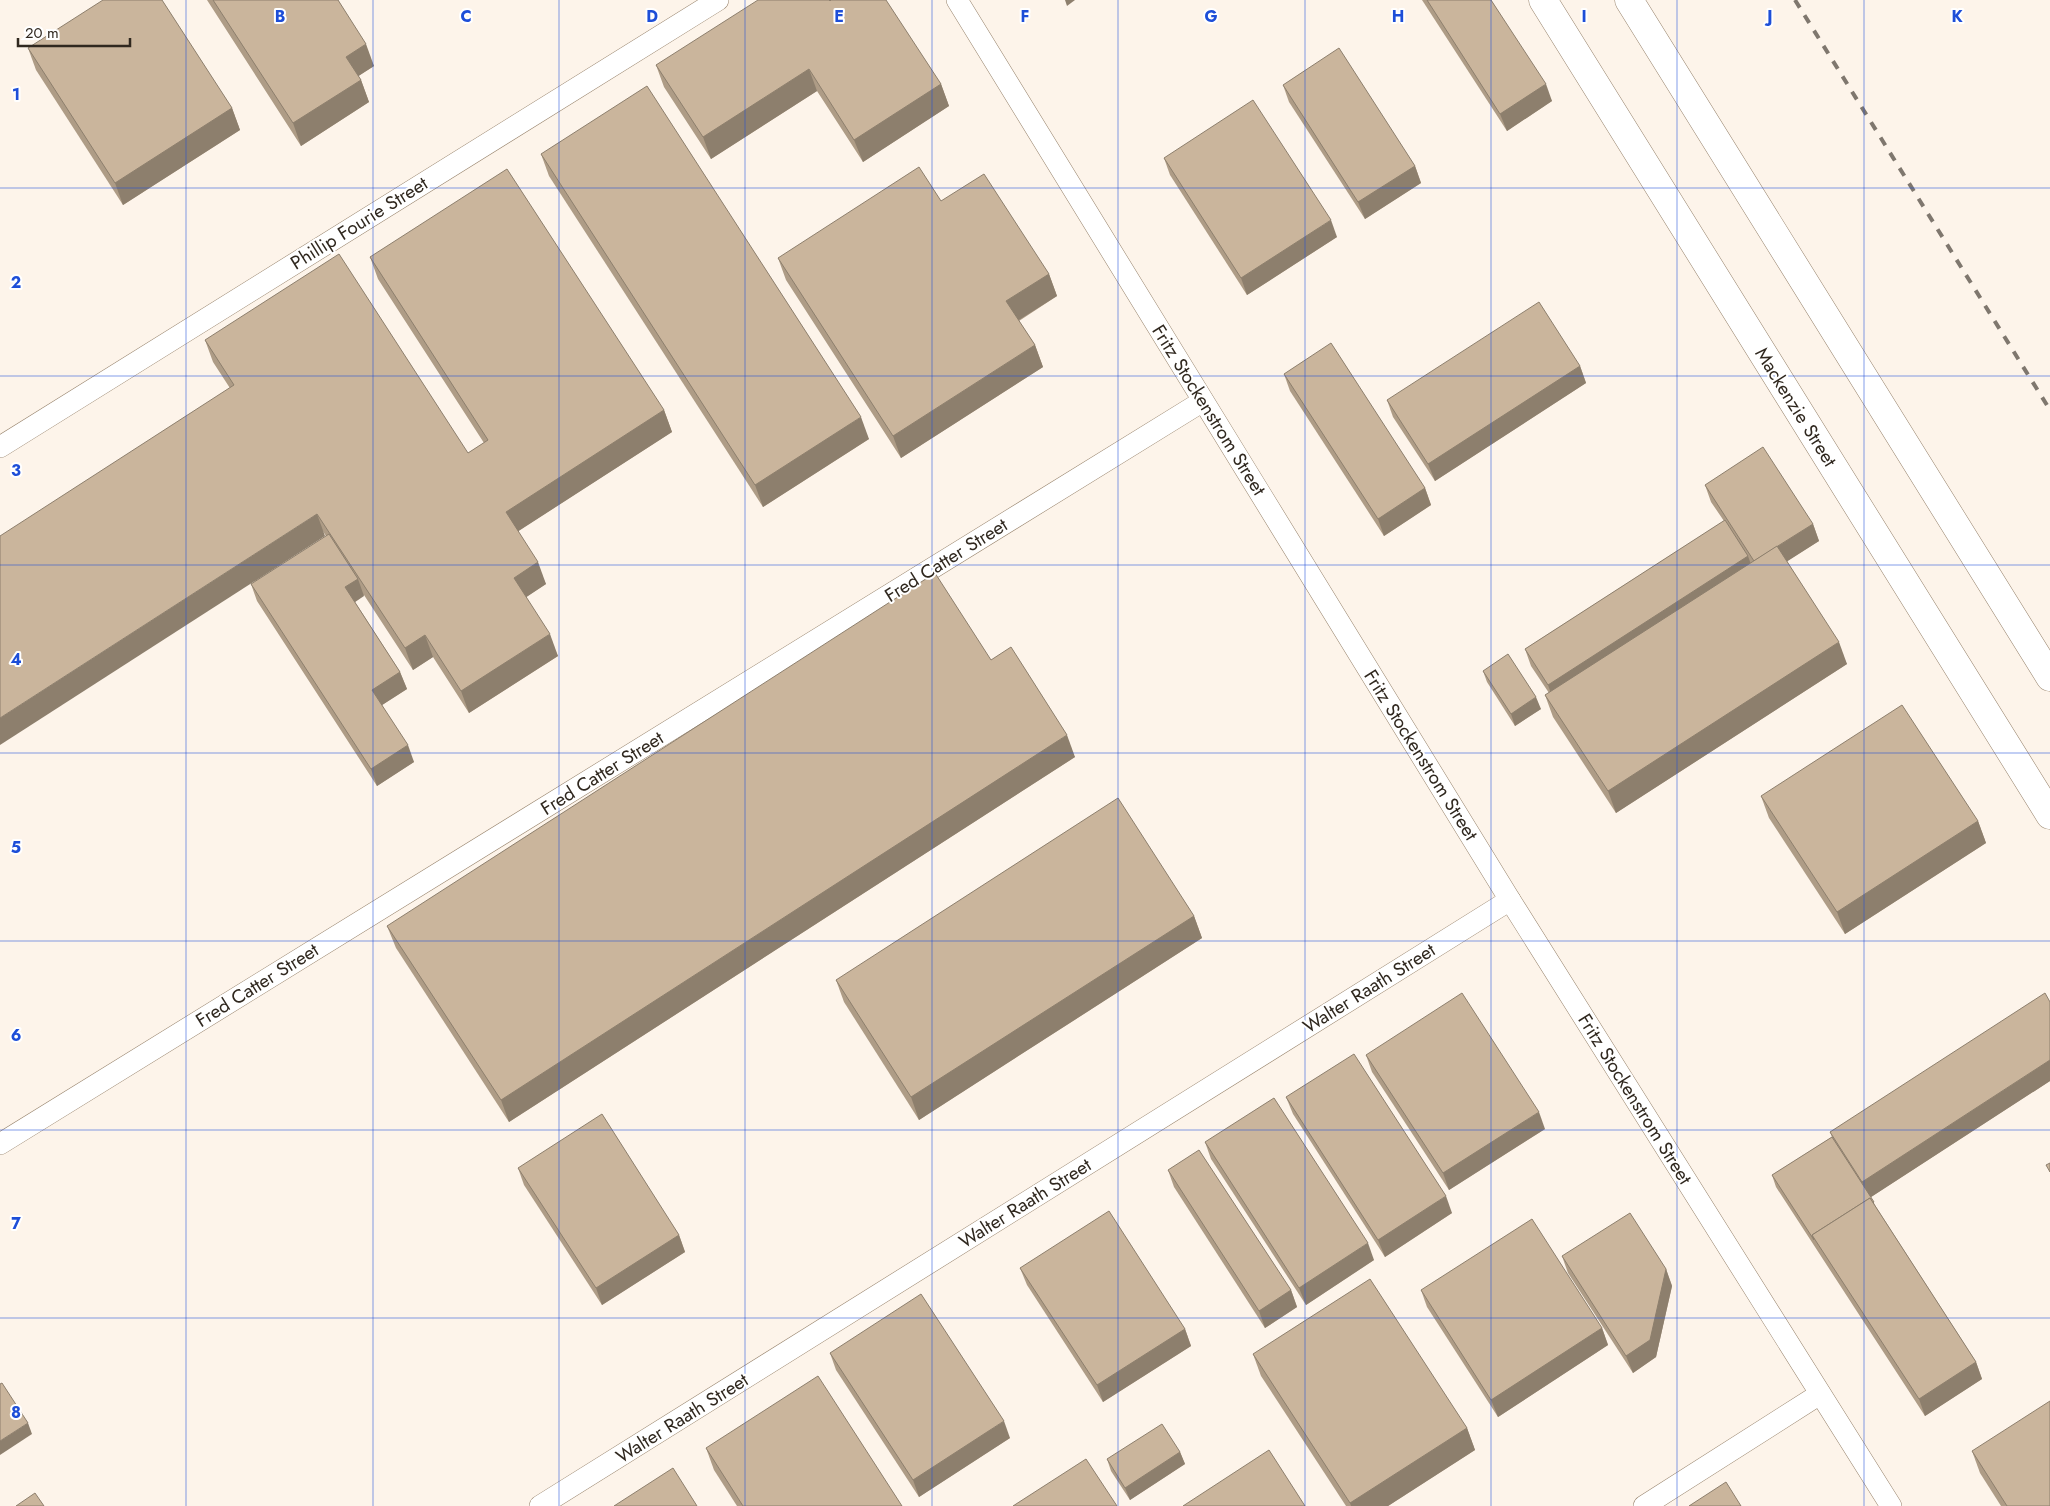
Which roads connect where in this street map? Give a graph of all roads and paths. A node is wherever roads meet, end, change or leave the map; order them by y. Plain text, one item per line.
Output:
1 (718, 0) edge
2 (957, 0) edge
3 (1543, 0) edge
4 (1629, 0) edge
5 (1203, 401) junction
6 (0, 447) edge
7 (2050, 677) edge
8 (2046, 801) edge
9 (1510, 900) junction
10 (0, 1144) edge
11 (1820, 1394) junction
12 (540, 1506) edge
13 (1644, 1506) edge
14 (1890, 1506) edge

1 - 6 lane, Phillip Fourie Street
2 - 5 lane, Fritz Stockenstrom Street
3 - 8 street, Mackenzie Street
4 - 7 street
5 - 9 lane, Fritz Stockenstrom Street
5 - 10 lane, Fred Catter Street
9 - 11 lane, Fritz Stockenstrom Street
9 - 12 lane, Walter Raath Street
11 - 13 lane
11 - 14 lane, Fritz Stockenstrom Street

